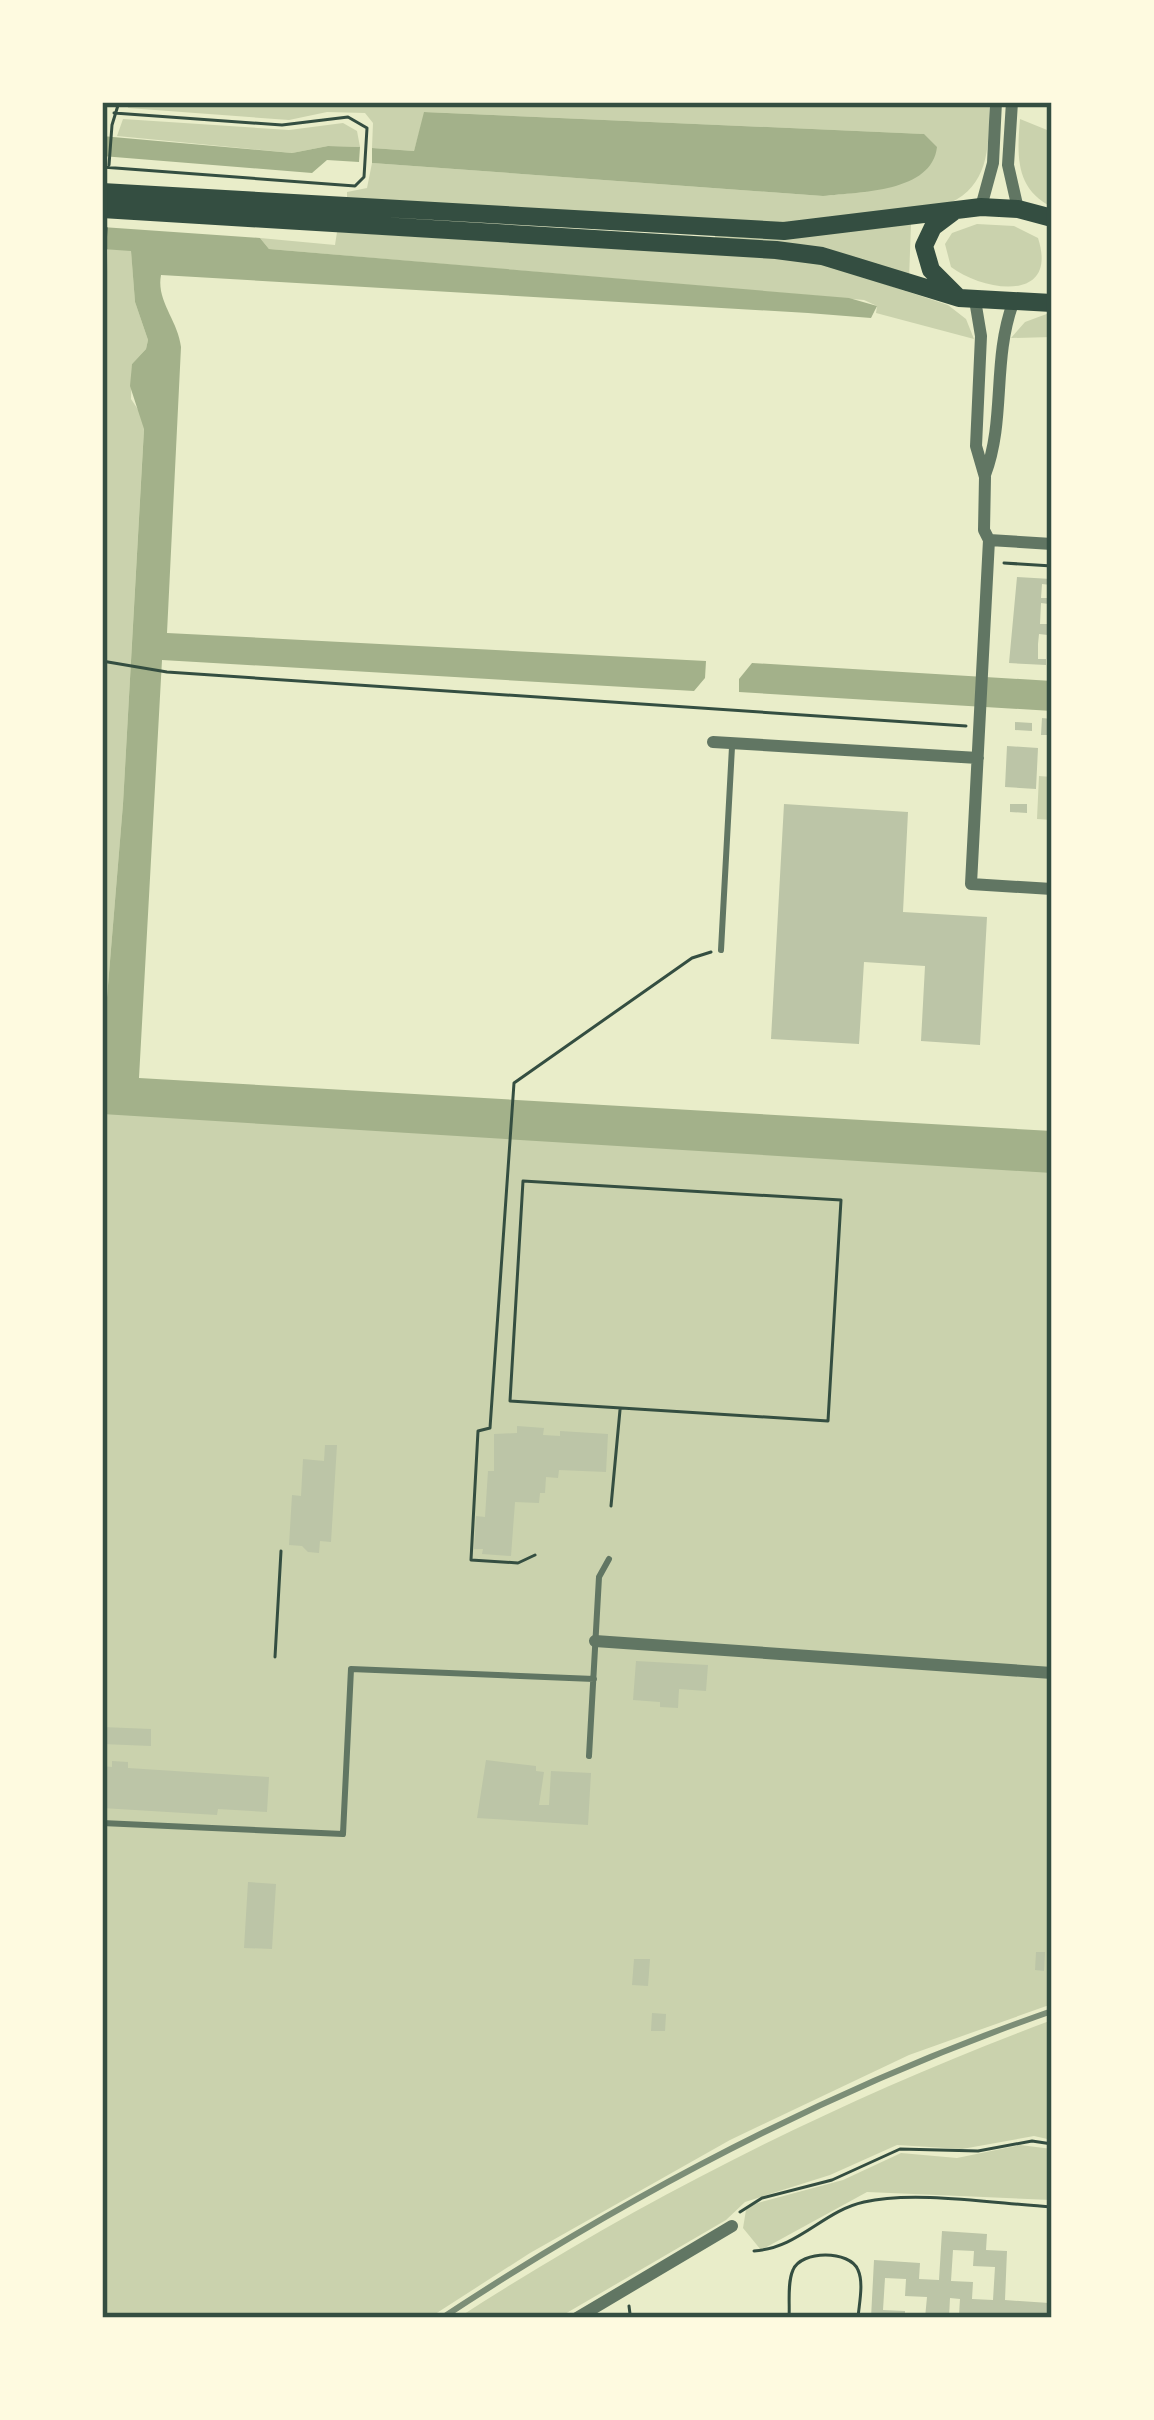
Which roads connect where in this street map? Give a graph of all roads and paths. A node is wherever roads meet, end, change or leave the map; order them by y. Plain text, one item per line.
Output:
1 (119, 102) edge
2 (996, 102) edge
3 (1012, 102) edge
4 (114, 113) junction
5 (112, 125) dead end
6 (102, 167) edge
7 (102, 192) edge
8 (981, 207) junction
9 (102, 209) edge
10 (1018, 209) junction
11 (957, 210) junction
12 (1049, 219) edge
13 (104, 259) edge
14 (1052, 287) edge
15 (102, 298) edge
16 (967, 299) junction
17 (1019, 303) junction
18 (1052, 303) edge
19 (985, 477) junction
20 (989, 540) junction
21 (1052, 544) edge
22 (102, 662) edge
23 (980, 722) junction
24 (713, 742) dead end
25 (732, 743) junction
26 (978, 758) junction
27 (1052, 889) edge
28 (721, 950) joint
29 (620, 1408) junction
30 (611, 1507) dead end
31 (281, 1551) dead end
32 (535, 1556) dead end
33 (609, 1559) dead end
34 (596, 1641) junction
35 (275, 1657) dead end
36 (1052, 1673) edge
37 (594, 1679) junction
38 (589, 1756) dead end
39 (102, 1823) edge
40 (1052, 2144) edge
41 (1052, 2207) edge
42 (732, 2226) joint
43 (754, 2251) dead end
44 (577, 2318) edge
45 (789, 2318) edge
46 (858, 2318) edge

1 - 4 path
2 - 8 street
3 - 10 street
4 - 5 path
4 - 6 path
7 - 11 main road
8 - 10 main road
8 - 11 main road
9 - 16 main road
10 - 12 main road
11 - 16 main road
13 - 15 path
14 - 17 main road
16 - 17 main road
16 - 19 street
17 - 18 main road
17 - 19 street
19 - 20 street
20 - 21 street
20 - 23 street
22 - 23 path
23 - 26 street
24 - 25 street
25 - 26 street
25 - 28 lane
26 - 27 street
28 - 32 path
29 - 29 path
29 - 30 path
31 - 35 path
33 - 34 lane
34 - 36 street
34 - 37 lane
37 - 38 lane
37 - 39 lane
40 - 42 path
41 - 43 path
42 - 44 street
45 - 46 path

